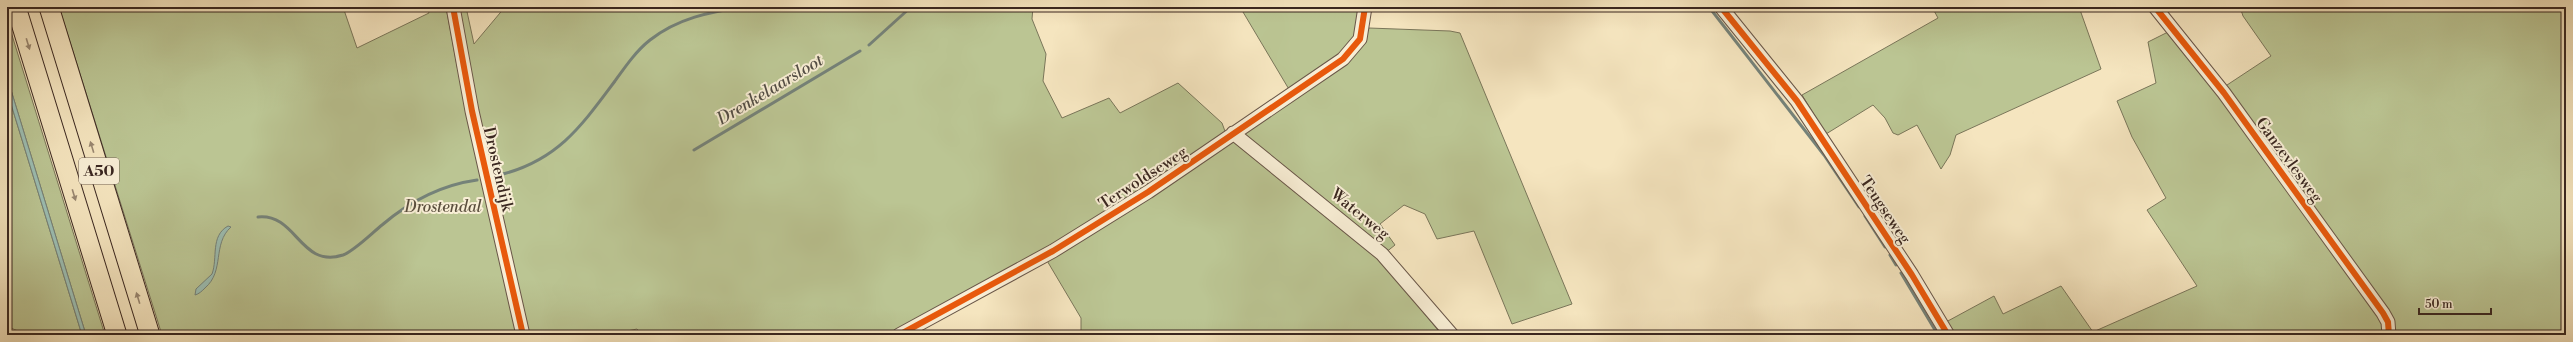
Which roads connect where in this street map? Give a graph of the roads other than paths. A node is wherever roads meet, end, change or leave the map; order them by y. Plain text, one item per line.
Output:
1 (16, 7) edge
2 (48, 7) edge
3 (453, 7) edge
4 (1365, 7) edge
5 (1722, 7) edge
6 (2155, 7) edge
7 (1234, 133) junction
8 (117, 335) edge
9 (150, 335) edge
10 (523, 335) edge
11 (899, 335) edge
12 (1452, 335) edge
13 (1948, 335) edge
14 (2389, 335) edge

1 -> 8 highway, A50
9 -> 2 highway, A50
3 - 10 street, Drostendijk
4 - 7 street, Terwoldseweg
5 - 13 street, Teugseweg
6 - 14 street, Ganzevlesweg
7 - 11 street, Terwoldseweg
7 - 12 street, Waterweg

